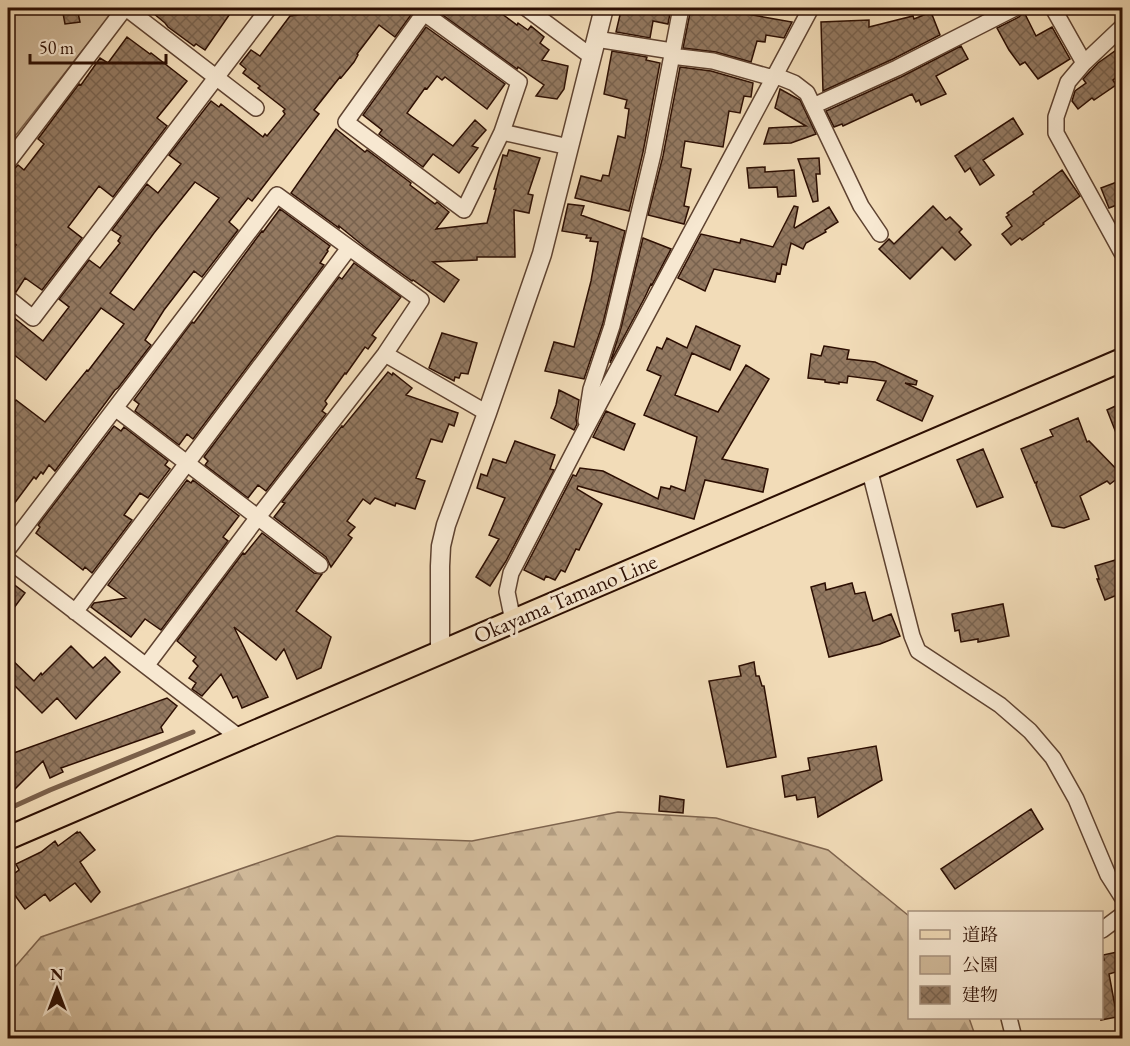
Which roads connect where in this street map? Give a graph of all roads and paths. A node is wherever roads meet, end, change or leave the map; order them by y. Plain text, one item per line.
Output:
1 (125, 8) edge
2 (269, 8) edge
3 (604, 8) edge
4 (681, 8) edge
5 (811, 8) edge
6 (1015, 8) edge
7 (1053, 8) edge
8 (531, 9) edge
9 (1122, 27) edge
10 (594, 48) junction
11 (671, 53) junction
12 (1084, 63) junction
13 (216, 77) junction
14 (774, 77) junction
15 (813, 106) junction
16 (256, 108) dead end
17 (502, 132) junction
18 (569, 147) junction
19 (8, 162) edge
20 (880, 234) dead end
21 (349, 248) junction
22 (1122, 253) edge
23 (8, 298) edge
24 (385, 354) junction
25 (1122, 360) edge
26 (115, 408) junction
27 (487, 413) junction
28 (584, 432) junction
29 (187, 463) junction
30 (869, 468) junction
31 (258, 518) junction
32 (8, 549) edge
33 (8, 560) edge
34 (320, 565) dead end
35 (75, 612) junction
36 (513, 621) junction
37 (440, 652) junction
38 (146, 666) junction
39 (240, 738) junction
40 (8, 838) edge
41 (1122, 897) edge
42 (1122, 915) edge
43 (1103, 929) edge
44 (1009, 1019) edge
45 (1014, 1038) edge

1 - 13 street
1 - 19 street
2 - 13 street
3 - 10 street
4 - 11 street
5 - 14 street
6 - 15 street
7 - 12 street
8 - 10 street
9 - 12 street
10 - 11 street
10 - 18 street
11 - 14 street
11 - 28 street
12 - 22 street
13 - 16 street
13 - 23 street
14 - 15 street
14 - 28 street
15 - 20 street
17 - 17 street
17 - 18 street
18 - 27 street
21 - 24 street
21 - 26 street
21 - 29 street
24 - 27 street
24 - 31 street
25 - 30 main road, Okayama Tamano Line
26 - 29 street
26 - 32 street
27 - 37 street
28 - 36 street
29 - 31 street
29 - 35 street
30 - 36 main road, Okayama Tamano Line
30 - 41 street
31 - 34 street
31 - 38 street
33 - 35 street
35 - 38 street
36 - 37 main road, Okayama Tamano Line
37 - 39 main road, Okayama Tamano Line
38 - 39 street
39 - 40 main road, Okayama Tamano Line
42 - 43 street
44 - 45 street

